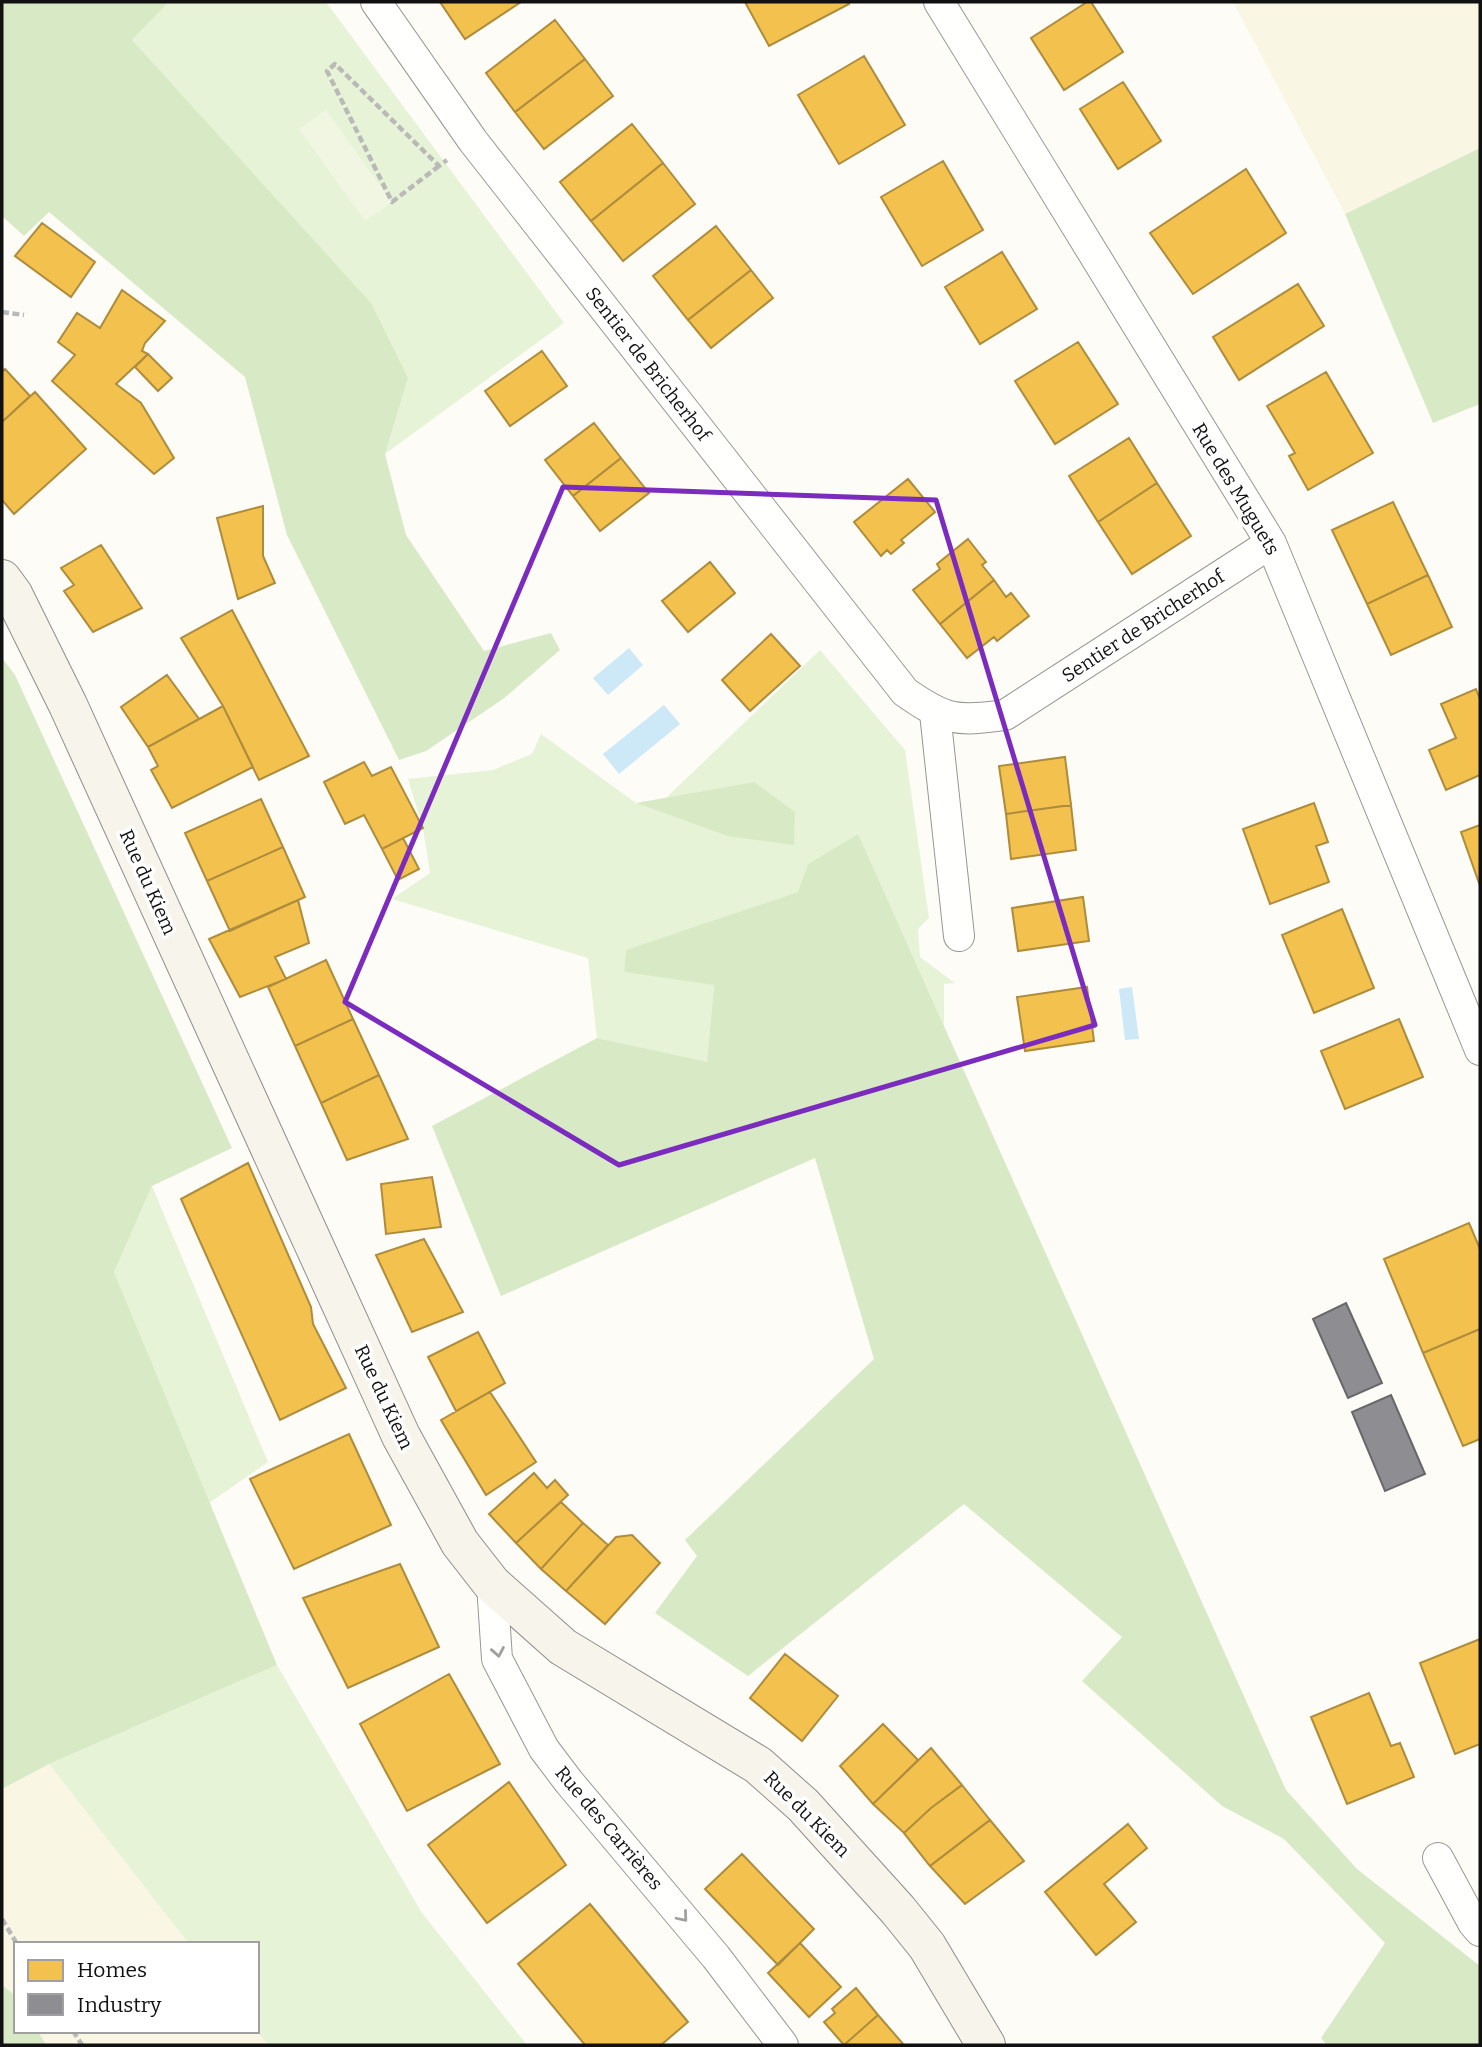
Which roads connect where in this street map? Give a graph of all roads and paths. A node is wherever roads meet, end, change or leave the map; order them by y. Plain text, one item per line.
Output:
1 (376, 2) edge
2 (939, 2) edge
3 (473, 141) junction
4 (439, 166) junction
5 (2, 312) edge
6 (23, 315) dead end
7 (1271, 543) junction
8 (2, 579) edge
9 (934, 713) junction
10 (959, 936) dead end
11 (1480, 1050) edge
12 (492, 1584) junction
13 (1438, 1858) dead end
14 (2, 1919) edge
15 (1480, 1931) edge
16 (17, 1942) edge
17 (783, 2045) edge
18 (986, 2045) edge

1 - 3 street, Sentier de Bricherhof
2 - 7 street, Rue des Muguets
3 - 4 path
3 - 9 street, Sentier de Bricherhof
4 - 4 path
5 - 6 path
7 - 9 street, Sentier de Bricherhof
7 - 11 street, Rue des Muguets
8 - 12 main road, Rue du Kiem
9 - 10 street
12 -> 17 street, Rue des Carrières
12 - 18 main road, Rue du Kiem
13 - 15 street
14 - 16 path

